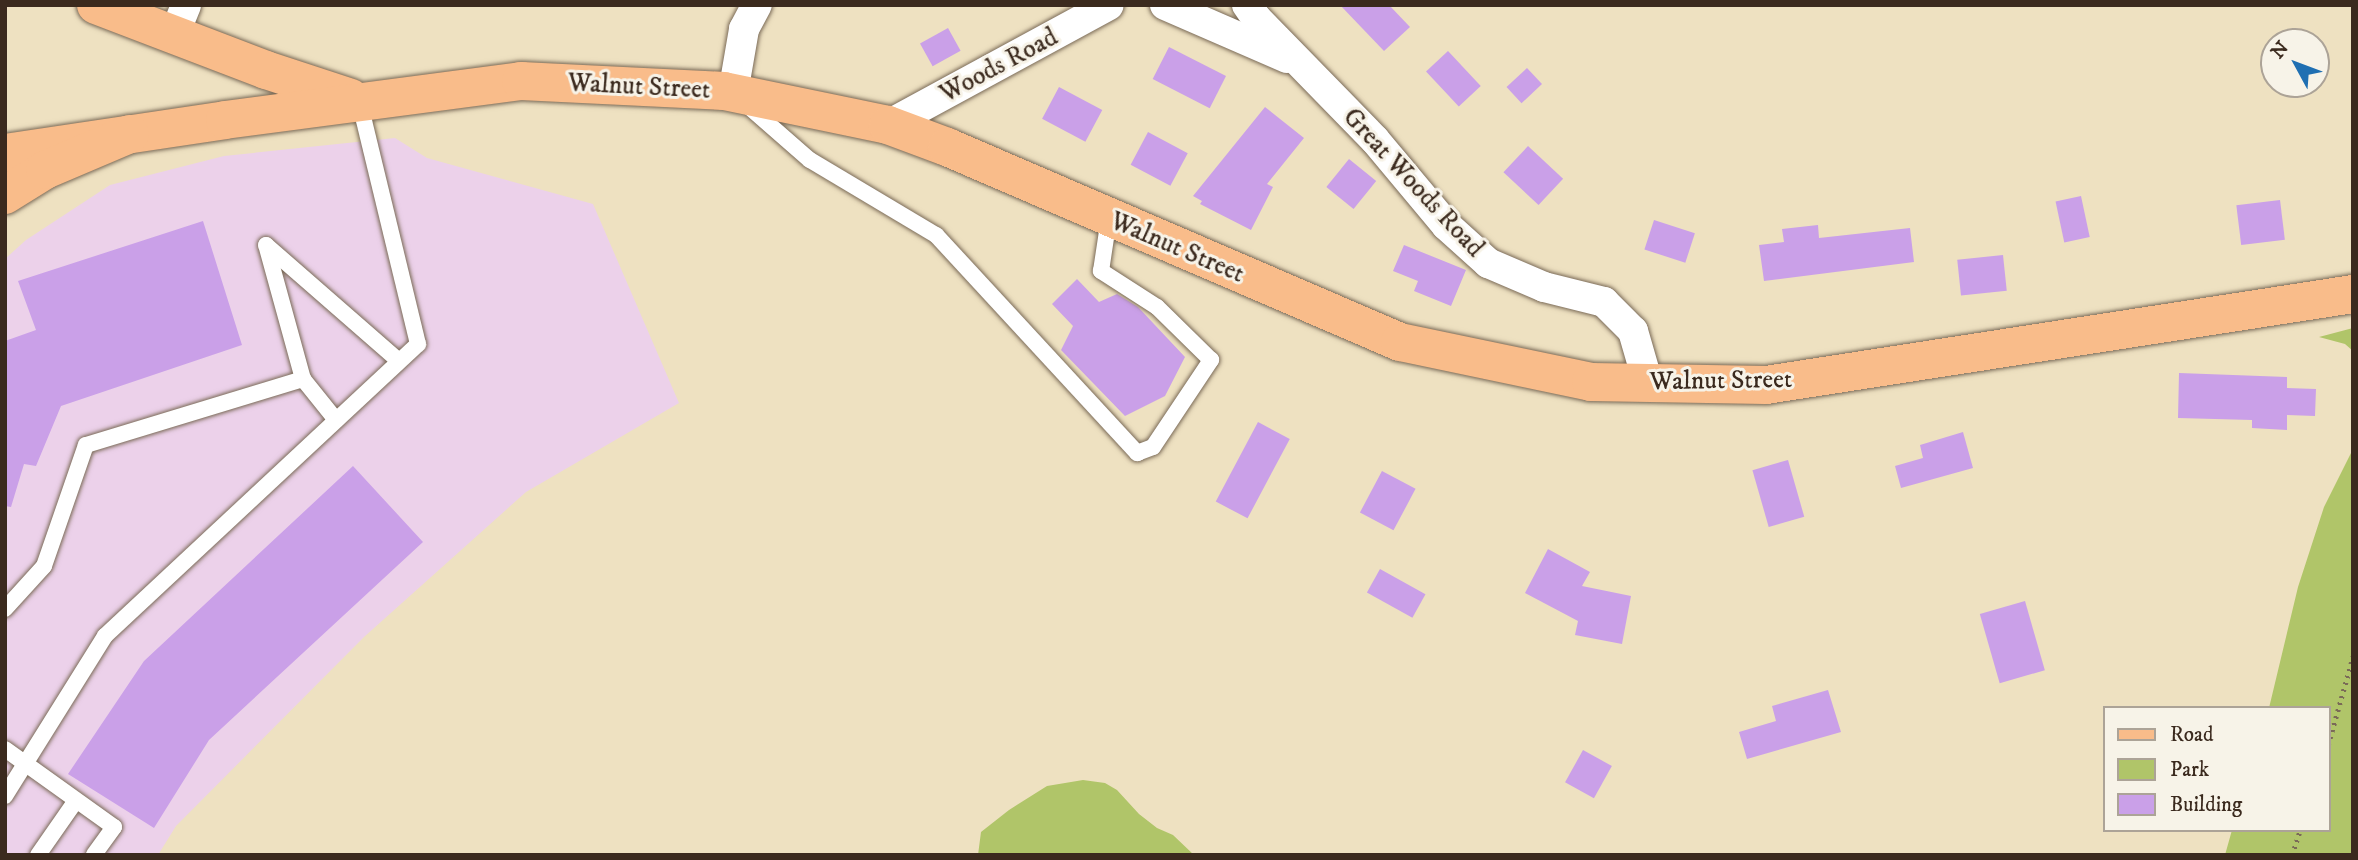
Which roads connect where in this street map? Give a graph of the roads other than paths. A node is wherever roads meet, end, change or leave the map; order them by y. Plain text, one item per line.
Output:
1 (96, 5) edge
2 (757, 5) edge
3 (1109, 5) edge
4 (1165, 5) edge
5 (1247, 5) edge
6 (180, 20) edge
7 (1300, 64) junction
8 (733, 93) junction
9 (359, 101) junction
10 (887, 125) junction
11 (130, 134) junction
12 (5, 153) edge
13 (5, 195) edge
14 (1109, 218) junction
15 (2353, 294) edge
16 (399, 361) junction
17 (303, 379) junction
18 (1648, 383) junction
19 (336, 420) junction
20 (5, 609) edge
21 (5, 749) edge
22 (15, 774) edge
23 (5, 796) edge
24 (75, 802) junction
25 (38, 855) edge
26 (94, 855) edge

1 - 6 main road
2 - 8 street
3 - 10 street, Woods Road
4 - 7 street
5 - 7 street, Great Woods Road
6 - 9 main road
7 - 18 street, Great Woods Road
8 - 9 main road, Walnut Street
8 - 10 main road, Walnut Street
8 - 14 lane
9 - 11 main road, Walnut Street
9 - 16 lane
10 - 14 main road, Walnut Street
11 - 12 main road, Walnut Street
11 - 13 main road
14 - 18 main road, Walnut Street
15 - 18 main road, Walnut Street
16 - 17 lane
16 - 19 lane
17 - 19 lane
17 - 20 lane
19 - 22 lane
21 - 22 lane
22 - 23 lane
22 - 24 lane
24 - 25 lane
24 - 26 lane

